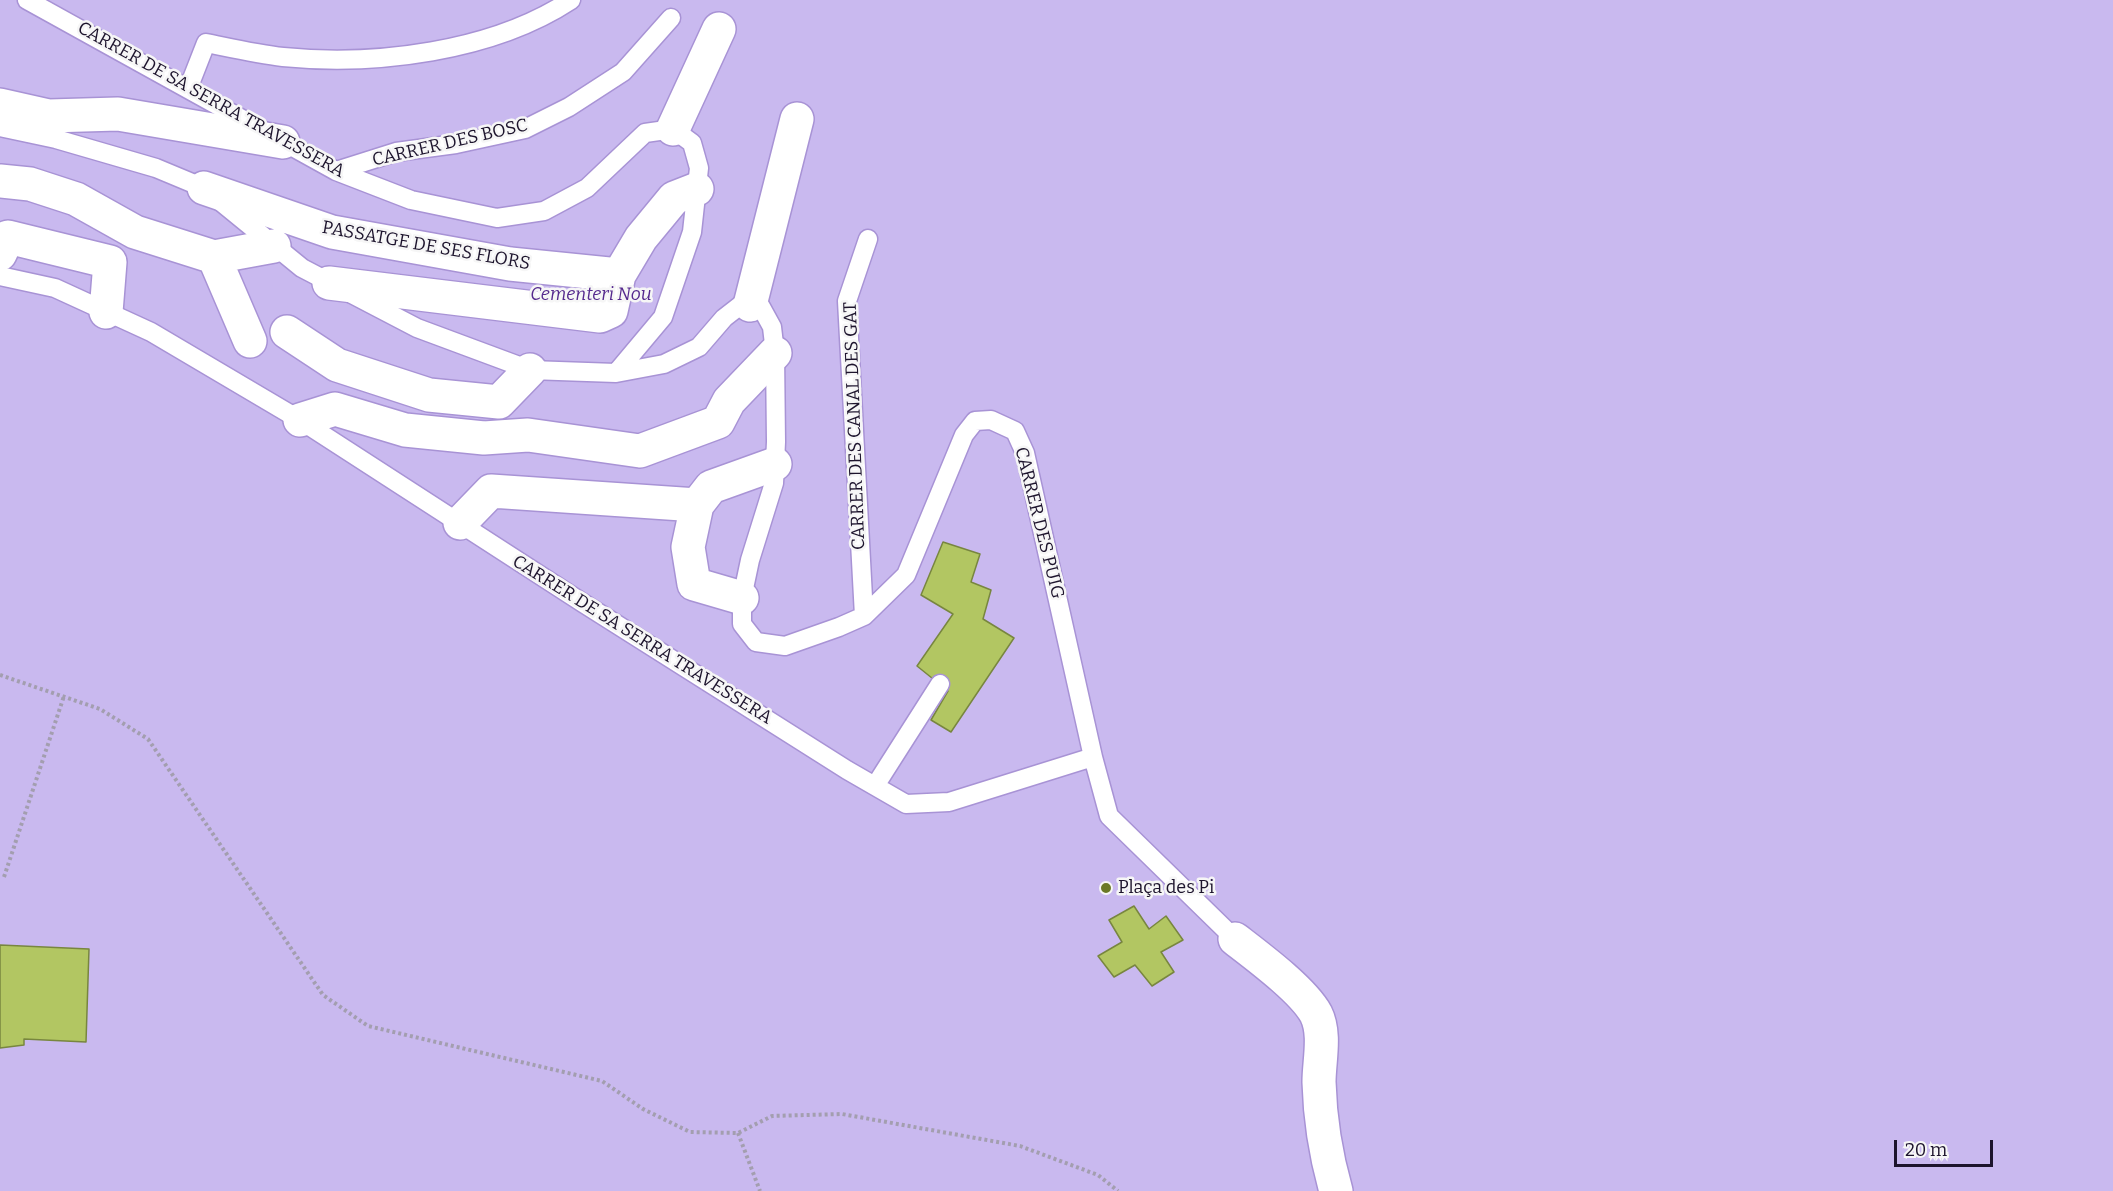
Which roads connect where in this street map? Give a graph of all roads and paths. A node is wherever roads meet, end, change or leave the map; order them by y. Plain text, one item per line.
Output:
1 (9, 0) edge
2 (571, 0) edge
3 (30, 2) edge
4 (671, 18) dead end
5 (719, 29) dead end
6 (188, 89) junction
7 (0, 105) edge
8 (797, 119) dead end
9 (0, 127) edge
10 (673, 129) junction
11 (283, 141) junction
12 (336, 171) junction
13 (0, 181) edge
14 (204, 188) junction
15 (696, 189) junction
16 (868, 239) dead end
17 (274, 246) junction
18 (0, 254) edge
19 (214, 257) junction
20 (619, 274) junction
21 (0, 276) edge
22 (329, 283) junction
23 (750, 305) junction
24 (106, 312) junction
25 (287, 332) dead end
26 (250, 341) dead end
27 (775, 352) junction
28 (530, 370) junction
29 (616, 373) junction
30 (300, 420) junction
31 (775, 464) junction
32 (696, 505) junction
33 (460, 524) junction
34 (742, 598) junction
35 (864, 616) junction
36 (0, 675) edge
37 (940, 684) dead end
38 (64, 695) junction
39 (1093, 757) junction
40 (875, 786) junction
41 (4, 877) dead end
42 (1235, 939) joint
43 (738, 1133) junction
44 (760, 1191) edge
45 (1118, 1191) edge
46 (1336, 1191) edge

1 - 3 lane
2 - 6 lane
3 - 6 lane, CARRER DE SA SERRA TRAVESSERA
4 - 12 lane, CARRER DES BOSC
5 - 10 street
6 - 11 lane, CARRER DE SA SERRA TRAVESSERA
7 - 11 street
8 - 23 street
9 - 14 lane
10 - 12 lane, CARRER DE SA SERRA TRAVESSERA
10 - 15 lane
11 - 12 lane, CARRER DE SA SERRA TRAVESSERA
13 - 19 street
14 - 17 lane
14 - 20 street, PASSATGE DE SES FLORS
15 - 20 street
15 - 29 lane
16 - 35 lane, CARRER DES CANAL DES GAT
17 - 19 street
17 - 22 lane
18 - 24 street
19 - 26 street
20 - 22 street
21 - 24 lane, CARRER DE SA SERRA TRAVESSERA
22 - 28 lane
23 - 27 lane, CARRER DES PUIG
23 - 29 lane
24 - 30 lane, CARRER DE SA SERRA TRAVESSERA
25 - 28 street
27 - 30 street
27 - 31 lane, CARRER DES PUIG
28 - 29 lane
30 - 33 lane, CARRER DE SA SERRA TRAVESSERA
31 - 32 street
31 - 34 lane, CARRER DES PUIG
32 - 33 street
32 - 34 street
33 - 40 lane, CARRER DE SA SERRA TRAVESSERA
34 - 35 lane, CARRER DES PUIG
35 - 39 lane, CARRER DES PUIG
36 - 38 path
37 - 40 lane
38 - 41 path
38 - 43 path
39 - 40 lane, CARRER DE SA SERRA TRAVESSERA
39 - 42 lane
42 - 46 street
43 - 44 path
43 - 45 path

